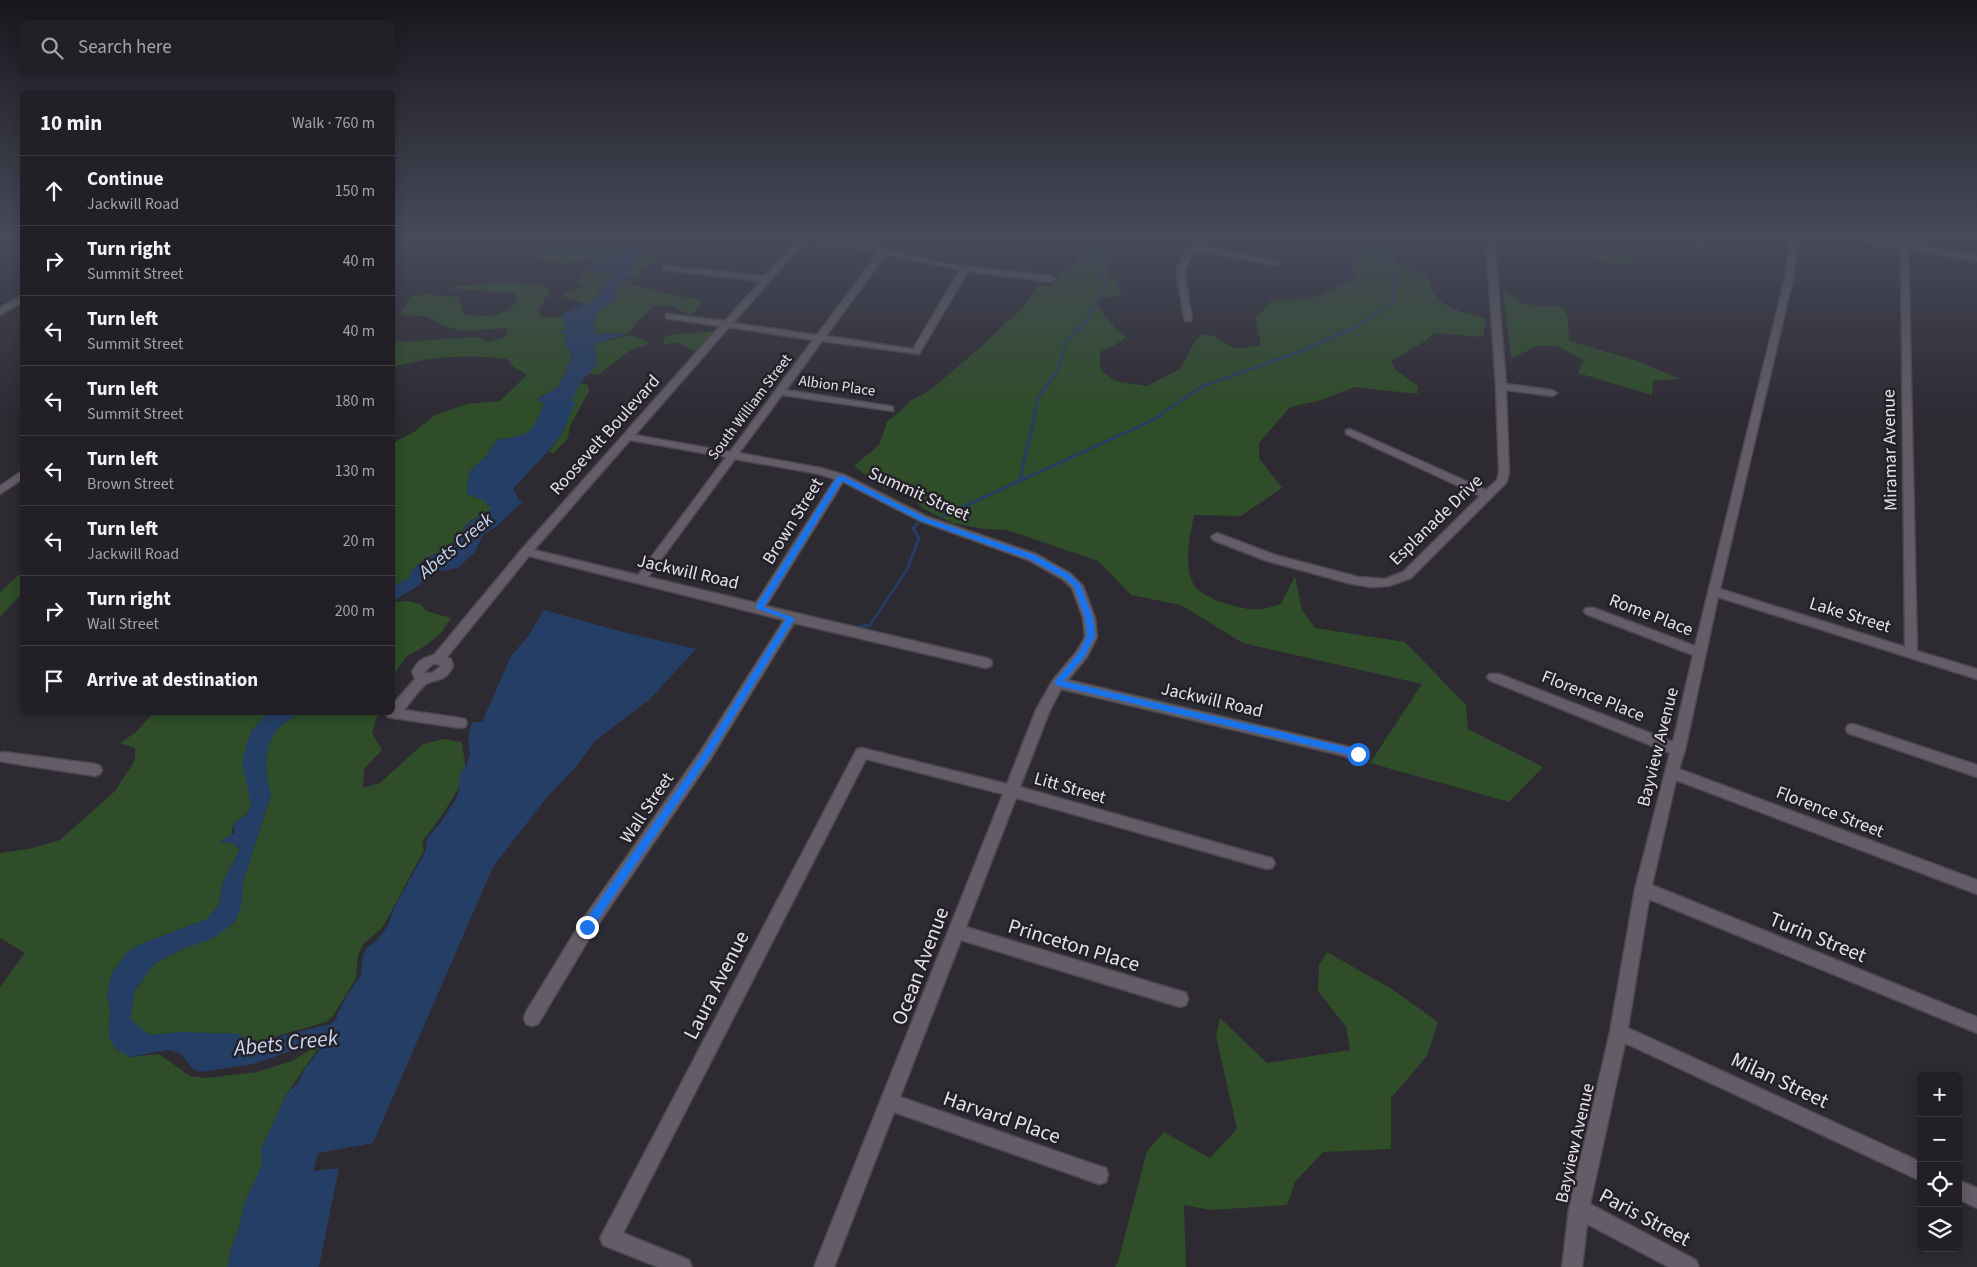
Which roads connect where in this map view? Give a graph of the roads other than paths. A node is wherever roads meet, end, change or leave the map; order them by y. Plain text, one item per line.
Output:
1 (751, 297) edge
2 (850, 297) edge
3 (949, 297) edge
4 (1184, 297) edge
5 (1495, 297) edge
6 (1784, 297) edge
7 (1906, 297) edge
8 (20, 300) edge
9 (0, 312) edge
10 (669, 316) dead end
11 (1188, 319) dead end
12 (727, 324) junction
13 (819, 339) junction
14 (1502, 386) junction
15 (781, 392) junction
16 (1552, 393) dead end
17 (889, 408) dead end
18 (1350, 432) dead end
19 (629, 437) junction
20 (734, 455) junction
21 (20, 476) edge
22 (841, 477) junction
23 (0, 478) edge
24 (13, 481) junction
25 (0, 491) edge
26 (1487, 495) junction
27 (1217, 537) dead end
28 (526, 552) junction
29 (640, 580) junction
30 (1713, 591) junction
31 (759, 608) junction
32 (1590, 611) dead end
33 (790, 618) junction
34 (1700, 653) junction
35 (1910, 653) junction
36 (986, 664) dead end
37 (1977, 674) edge
38 (1494, 677) dead end
39 (1058, 683) junction
40 (395, 711) edge
41 (395, 713) edge
42 (460, 722) dead end
43 (1853, 729) dead end
44 (1678, 750) junction
45 (862, 753) joint
46 (1358, 754) dead end
47 (4, 757) dead end
48 (96, 770) dead end
49 (1977, 771) edge
50 (1671, 772) junction
51 (1012, 791) junction
52 (1267, 863) dead end
53 (1977, 887) edge
54 (1643, 889) junction
55 (956, 931) junction
56 (1180, 998) dead end
57 (532, 1018) dead end
58 (1977, 1025) edge
59 (1619, 1032) junction
60 (890, 1102) junction
61 (1917, 1170) edge
62 (1099, 1175) dead end
63 (1962, 1191) edge
64 (1977, 1198) edge
65 (1579, 1209) junction
66 (682, 1267) edge
67 (824, 1267) edge
68 (1572, 1267) edge
69 (1689, 1267) edge

1 - 12 street, Roosevelt Boulevard
2 - 13 street, South William Street
3 - 13 street
4 - 11 street
5 - 14 street, Esplanade Drive
6 - 30 street, Bayview Avenue
7 - 35 street, Miramar Avenue
8 - 9 street
10 - 12 street
12 - 13 street
12 - 19 street, Roosevelt Boulevard
13 - 15 street, South William Street
14 - 16 street
14 - 26 street, Esplanade Drive
15 - 17 street, Albion Place
15 - 20 street, South William Street
18 - 26 street
19 - 20 street, Summit Street
19 - 28 street, Roosevelt Boulevard
20 - 22 street, Summit Street
20 - 29 street, South William Street
21 - 24 street
22 - 31 street, Brown Street
22 - 39 street, Summit Street
23 - 24 street
24 - 25 street
26 - 27 street, Esplanade Drive
28 - 29 street, Jackwill Road
28 - 40 street, Roosevelt Boulevard
29 - 31 street, Jackwill Road
30 - 34 street, Bayview Avenue
30 - 35 street, Lake Street
31 - 33 street, Jackwill Road
32 - 34 street, Rome Place
33 - 36 street, Jackwill Road
33 - 57 street, Wall Street
34 - 44 street, Bayview Avenue
35 - 37 street, Lake Street
38 - 44 street, Florence Place
39 - 46 street, Jackwill Road
39 - 51 street, Ocean Avenue
41 - 42 street, Roosevelt Boulevard
43 - 49 street
44 - 50 street, Bayview Avenue
45 - 51 street, Litt Street
45 - 66 street, Laura Avenue
47 - 48 street
50 - 53 street, Florence Street
50 - 54 street, Bayview Avenue
51 - 52 street, Litt Street
51 - 55 street, Ocean Avenue
54 - 58 street, Turin Street
54 - 59 street, Bayview Avenue
55 - 56 street, Princeton Place
55 - 60 street, Ocean Avenue
59 - 61 street, Milan Street
59 - 65 street, Bayview Avenue
60 - 62 street, Harvard Place
60 - 67 street, Ocean Avenue
63 - 64 street
65 - 68 street, Bayview Avenue
65 - 69 street, Paris Street

